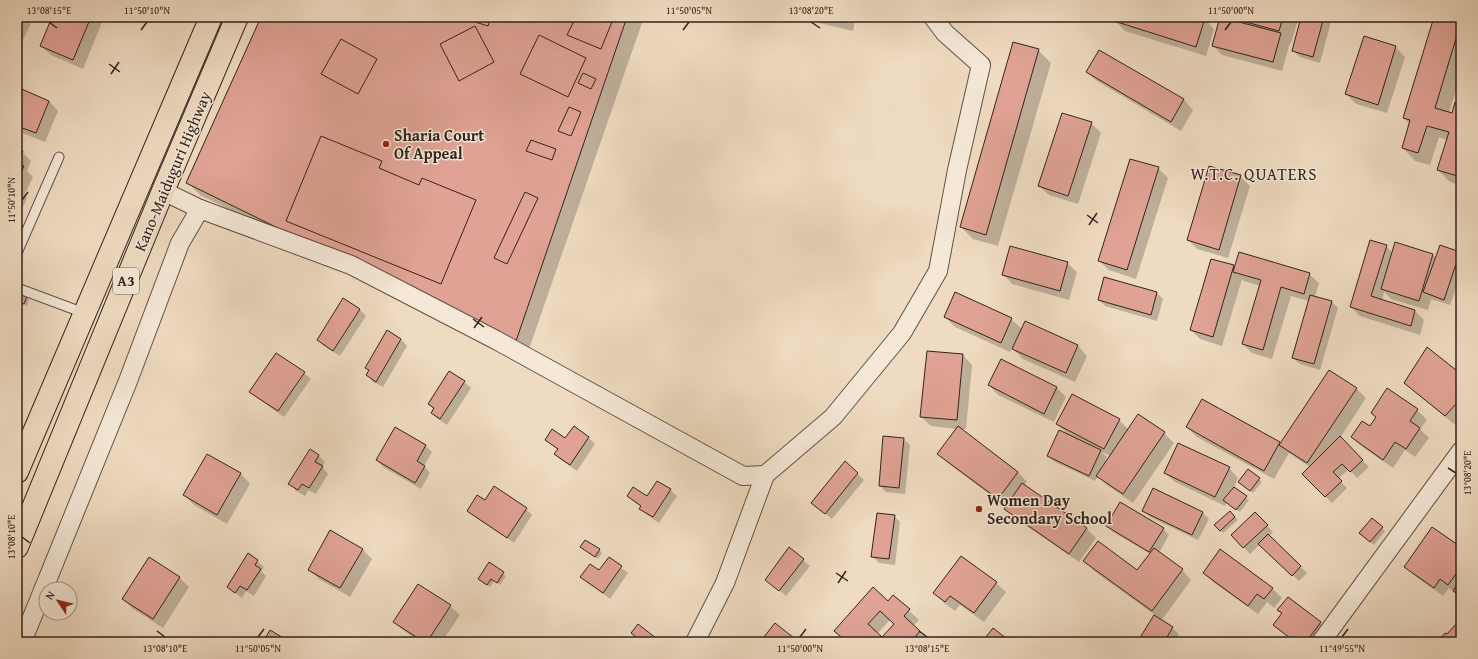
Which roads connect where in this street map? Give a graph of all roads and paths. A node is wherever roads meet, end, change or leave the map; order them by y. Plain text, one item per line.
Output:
1 (211, 17) edge
2 (237, 17) edge
3 (933, 17) edge
4 (59, 157) dead end
5 (163, 191) junction
6 (200, 209) junction
7 (17, 253) edge
8 (17, 288) edge
9 (84, 313) junction
10 (1461, 451) edge
11 (17, 472) edge
12 (766, 475) junction
13 (17, 547) edge
14 (22, 642) edge
15 (694, 642) edge
16 (1321, 642) edge

1 - 9 highway, Kano-Maiduguri Highway / A3
2 - 5 highway, Kano-Maiduguri Highway / A3
3 - 12 street
4 - 7 lane
5 - 6 street
5 - 13 highway, Kano-Maiduguri Highway / A3
6 - 12 street
6 - 14 street
8 - 9 lane
9 - 11 highway, Kano-Maiduguri Highway / A3
10 - 16 street
12 - 15 street

